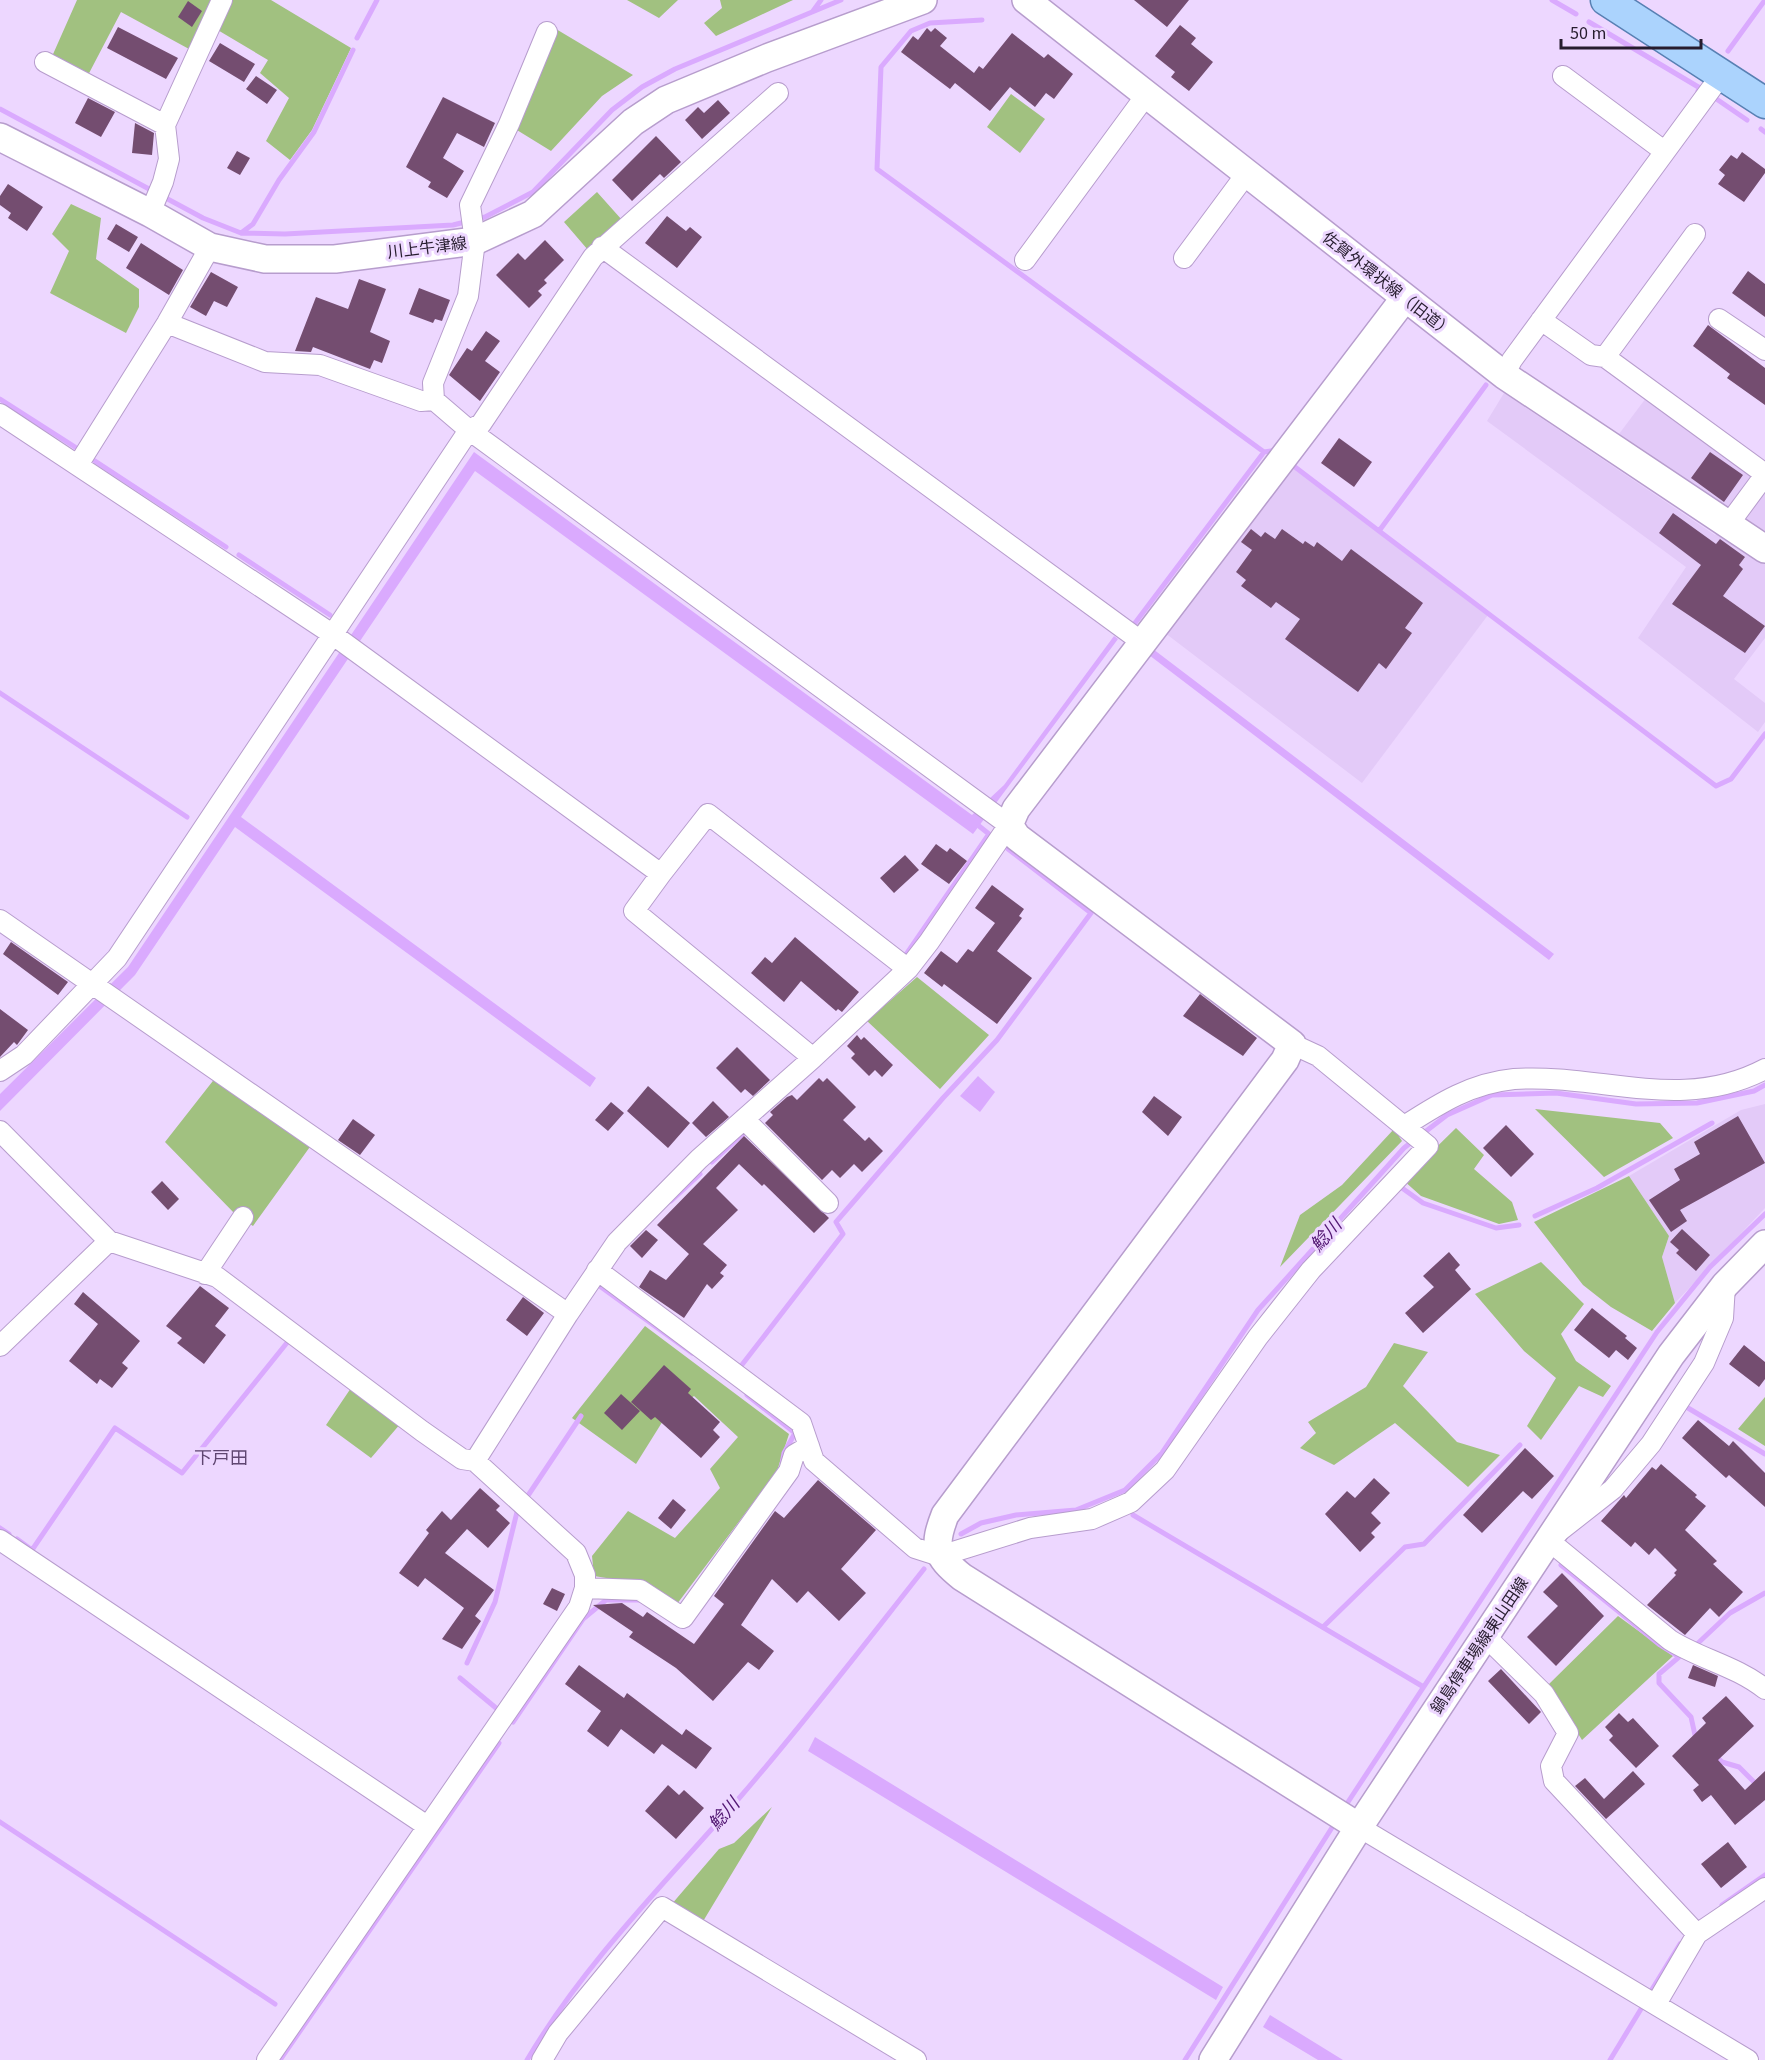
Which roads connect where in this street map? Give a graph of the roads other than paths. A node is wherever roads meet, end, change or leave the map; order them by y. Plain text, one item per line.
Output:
1 (222, 0) edge
2 (923, 0) edge
3 (1026, 0) edge
4 (1606, 0) edge
5 (547, 32) dead end
6 (45, 62) dead end
7 (1722, 74) junction
8 (1563, 76) dead end
9 (778, 93) dead end
10 (1147, 94) junction
11 (1765, 103) edge
12 (165, 125) junction
13 (0, 137) edge
14 (1664, 150) junction
15 (1247, 173) junction
16 (150, 213) junction
17 (1695, 234) dead end
18 (475, 241) junction
19 (210, 247) junction
20 (602, 247) junction
21 (1184, 258) dead end
22 (1025, 260) dead end
23 (1404, 298) junction
24 (1719, 319) dead end
25 (1541, 320) junction
26 (167, 323) junction
27 (1765, 350) edge
28 (1605, 357) junction
29 (1504, 375) junction
30 (434, 400) junction
31 (0, 414) edge
32 (469, 430) junction
33 (78, 465) junction
34 (1765, 475) edge
35 (1728, 525) junction
36 (1765, 549) edge
37 (335, 636) junction
38 (1142, 642) junction
39 (994, 814) junction
40 (661, 874) junction
41 (0, 920) edge
42 (908, 969) junction
43 (93, 984) junction
44 (1292, 1044) junction
45 (813, 1058) junction
46 (1765, 1069) edge
47 (0, 1071) edge
48 (744, 1119) junction
49 (1406, 1125) junction
50 (0, 1131) edge
51 (828, 1203) dead end
52 (243, 1217) dead end
53 (109, 1241) junction
54 (1764, 1248) edge
55 (597, 1270) junction
56 (205, 1274) junction
57 (568, 1314) junction
58 (0, 1346) edge
59 (808, 1446) junction
60 (475, 1461) junction
61 (0, 1540) edge
62 (1548, 1540) junction
63 (940, 1556) junction
64 (585, 1587) junction
65 (1485, 1636) junction
66 (1765, 1689) edge
67 (427, 1826) junction
68 (1359, 1827) junction
69 (1765, 1888) edge
70 (1697, 1934) junction
71 (1656, 2004) junction
72 (267, 2060) edge
73 (542, 2060) edge
74 (915, 2060) edge
75 (1214, 2060) edge
76 (1748, 2060) edge

1 - 12 street
2 - 18 street, 川上牛津線
3 - 10 street, 佐賀外環状線（旧道）
4 - 7 main road
5 - 18 street
6 - 12 street
7 - 11 main road
7 - 14 street
8 - 14 street
9 - 20 street
10 - 15 street, 佐賀外環状線（旧道）
10 - 22 street
12 - 16 street
13 - 16 street, 川上牛津線
14 - 25 street
15 - 21 street
15 - 23 street, 佐賀外環状線（旧道）
16 - 19 street, 川上牛津線
17 - 28 street
18 - 19 street, 川上牛津線
18 - 30 street
19 - 26 street
20 - 32 street
20 - 38 street
23 - 29 street, 佐賀外環状線（旧道）
23 - 38 street
24 - 27 street
25 - 28 street
25 - 29 street
26 - 30 street
26 - 33 street
28 - 34 street
29 - 35 street, 佐賀外環状線（旧道）
30 - 32 street
31 - 33 street
32 - 37 street
32 - 39 street
33 - 37 street
34 - 35 street
35 - 36 street, 佐賀外環状線（旧道）
37 - 40 street
37 - 43 street
38 - 39 street
39 - 42 street
39 - 44 street
40 - 42 street
40 - 45 street
41 - 43 street
42 - 45 street
43 - 47 street
43 - 57 street
44 - 49 street
44 - 63 street
45 - 48 street
46 - 49 street
48 - 51 street
48 - 55 street
49 - 63 street
50 - 53 street
52 - 56 street
53 - 56 street
53 - 58 street
54 - 62 street, 鍋島停車場線東山田線
55 - 57 street
55 - 59 street
56 - 60 street
57 - 60 street
59 - 63 street
59 - 64 street
60 - 64 street
61 - 67 street
62 - 65 street, 鍋島停車場線東山田線
62 - 66 street
63 - 68 street
64 - 67 street
65 - 68 street, 鍋島停車場線東山田線
65 - 70 street
67 - 72 street
68 - 71 street
68 - 75 street, 鍋島停車場線東山田線
69 - 70 street
70 - 71 street
71 - 76 street
73 - 74 street

